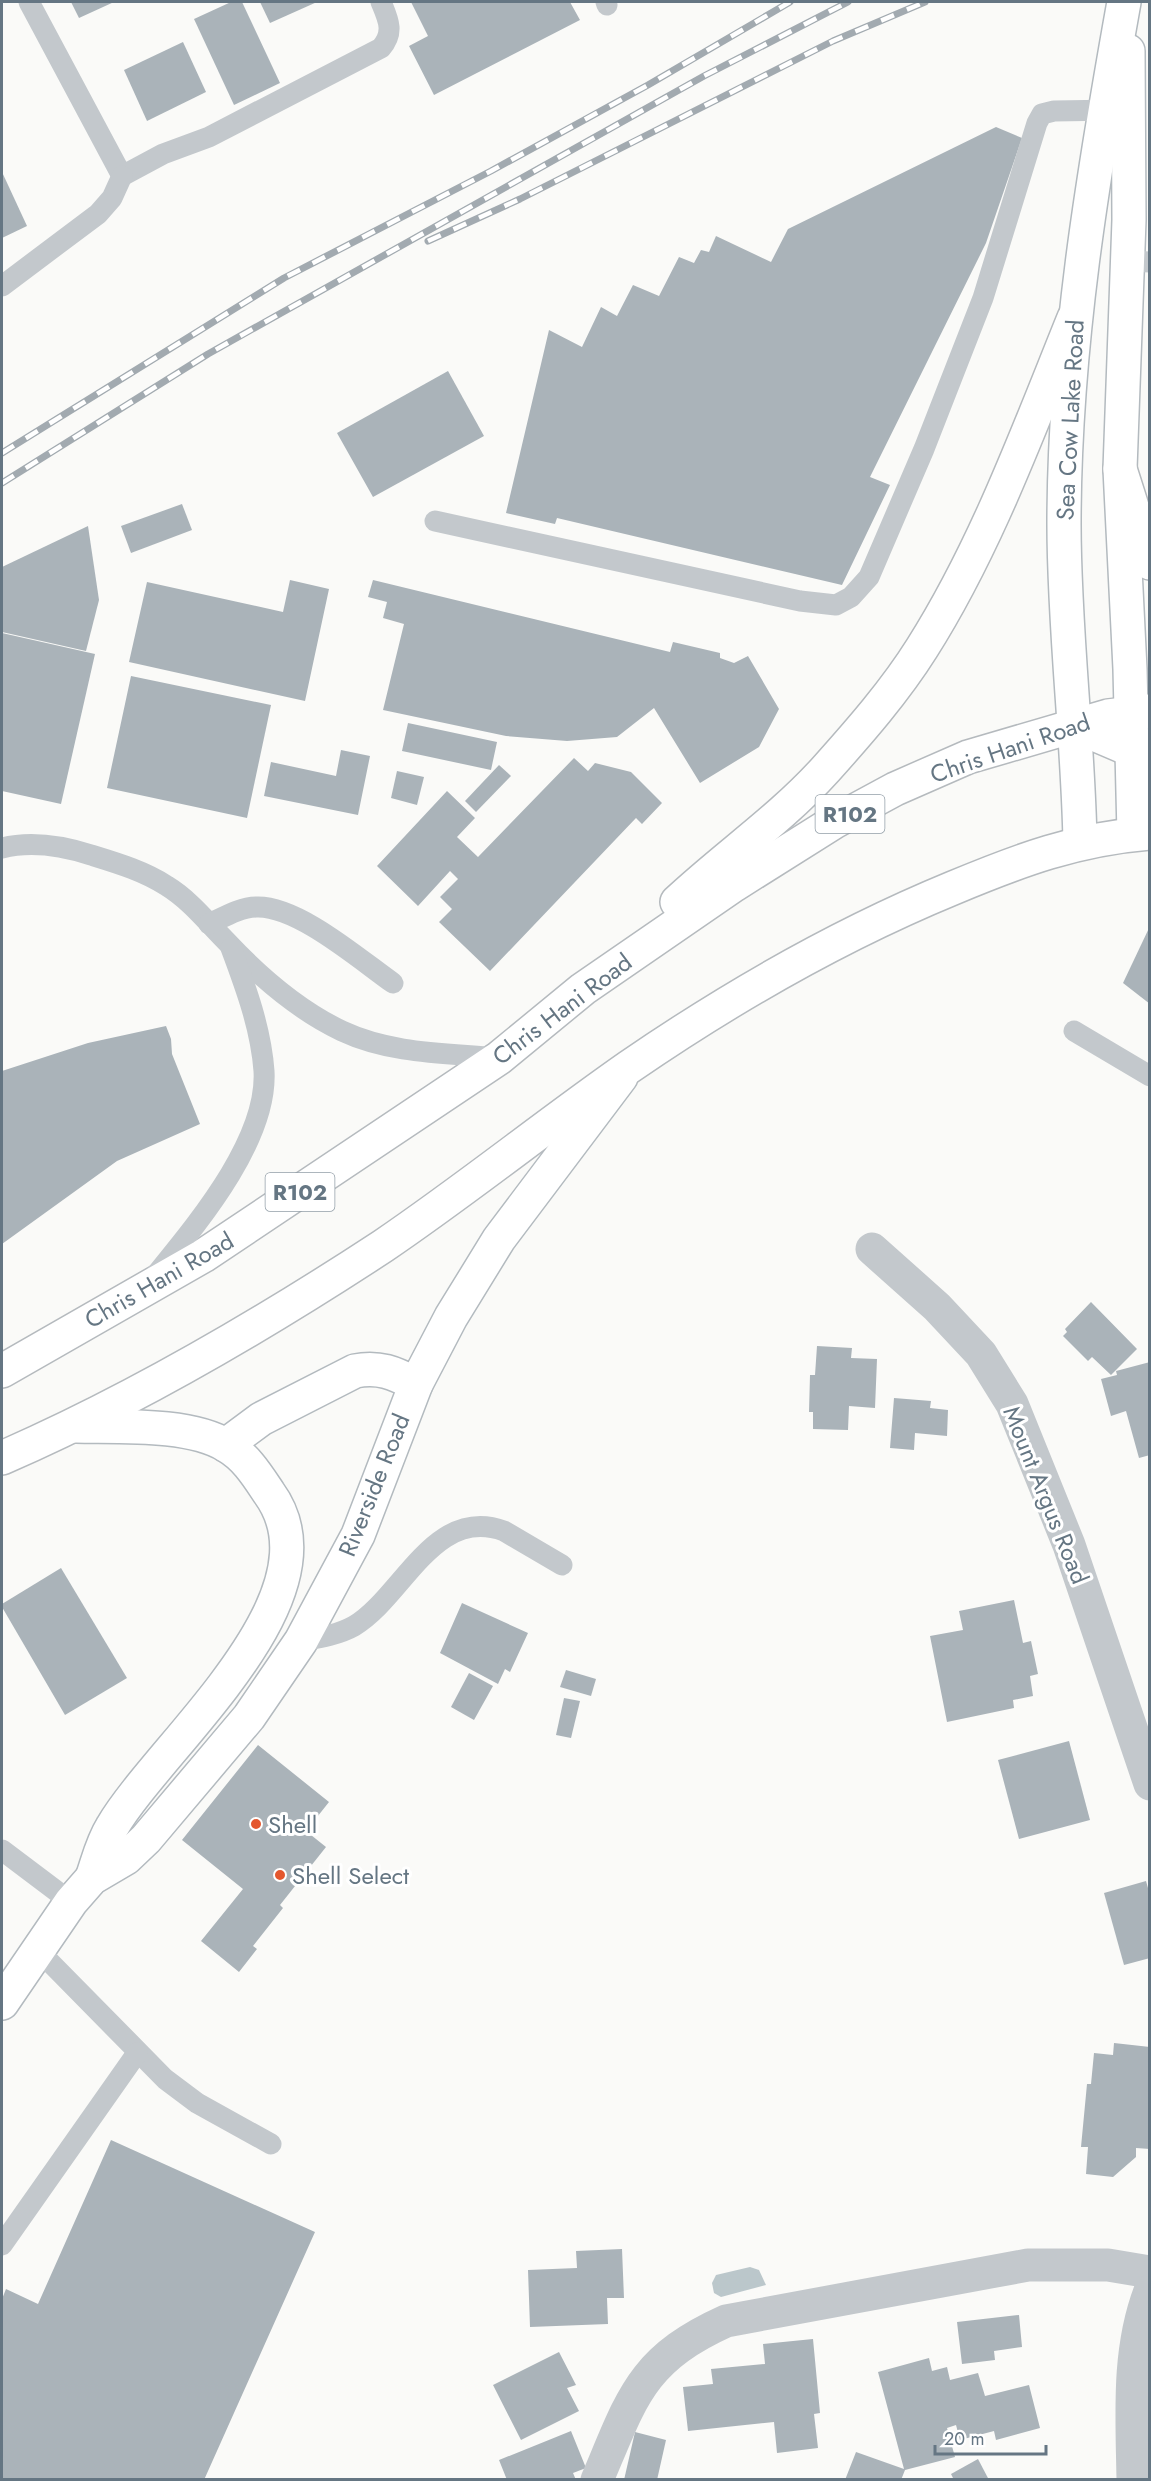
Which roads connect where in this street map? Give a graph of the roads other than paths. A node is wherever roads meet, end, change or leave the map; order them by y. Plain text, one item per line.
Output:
1 (29, 2) edge
2 (381, 2) edge
3 (1125, 2) edge
4 (1117, 110) junction
5 (122, 176) junction
6 (1138, 262) edge
7 (2, 286) edge
8 (1074, 318) junction
9 (1120, 468) junction
10 (435, 521) dead end
11 (1149, 563) edge
12 (1140, 712) edge
13 (1073, 725) junction
14 (1140, 754) edge
15 (1142, 833) edge
16 (1080, 842) junction
17 (2, 848) edge
18 (209, 924) junction
19 (229, 945) junction
20 (393, 983) dead end
21 (583, 989) junction
22 (1074, 1031) dead end
23 (499, 1058) junction
24 (629, 1067) junction
25 (1149, 1076) edge
26 (872, 1250) dead end
27 (145, 1289) junction
28 (2, 1371) edge
29 (416, 1383) junction
30 (76, 1426) junction
31 (226, 1445) junction
32 (2, 1458) edge
33 (562, 1565) dead end
34 (301, 1641) junction
35 (1149, 1784) edge
36 (2, 1850) edge
37 (81, 1890) junction
38 (37, 1949) junction
39 (2, 2003) edge
40 (137, 2053) junction
41 (271, 2144) dead end
42 (2, 2245) edge
43 (1149, 2272) edge
44 (1149, 2291) edge
45 (597, 2480) edge
46 (1133, 2480) edge

1 - 5 lane
2 - 5 lane
3 - 4 main road, Sea Cow Lake Road
4 - 6 main road, Sea Cow Lake Road
4 - 8 main road, Sea Cow Lake Road
4 - 10 lane
5 - 7 lane
6 - 9 main road, Sea Cow Lake Road
8 - 13 main road, Sea Cow Lake Road
8 - 21 main road
9 - 11 main road
9 - 12 main road, Sea Cow Lake Road
12 - 13 main road, Chris Hani Road / R102
12 - 14 main road, Sea Cow Lake Road
13 - 14 main road
13 - 16 main road, Sea Cow Lake Road
13 - 21 main road, Chris Hani Road / R102
14 - 15 main road, Sea Cow Lake Road
15 - 16 main road
16 - 24 main road
17 - 18 lane
18 - 19 lane
18 - 20 lane
19 - 23 lane
19 - 27 lane
21 - 23 main road, Chris Hani Road / R102
22 - 25 lane
23 - 27 main road, Chris Hani Road / R102
24 - 29 main road, Riverside Road
24 - 30 main road
26 - 35 street, Mount Argus Road
27 - 28 main road, Chris Hani Road / R102
29 - 31 main road
29 - 34 main road, Riverside Road
30 - 31 main road, Riverside Road
30 - 32 main road
31 - 37 main road, Riverside Road
33 - 34 lane
34 - 37 main road, Riverside Road
36 - 37 lane
37 - 38 main road, Riverside Road
38 - 39 main road, Riverside Road
38 - 40 lane
40 - 41 lane
40 - 42 lane
43 - 45 street
44 - 46 street

